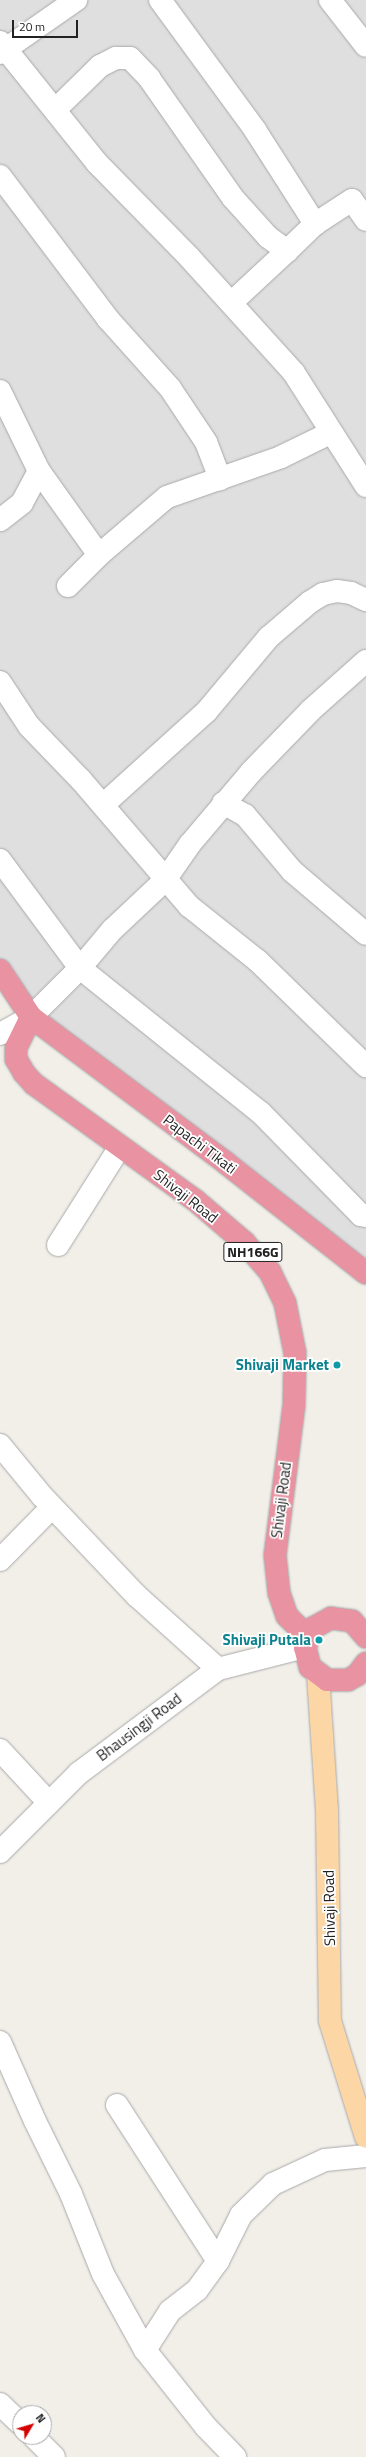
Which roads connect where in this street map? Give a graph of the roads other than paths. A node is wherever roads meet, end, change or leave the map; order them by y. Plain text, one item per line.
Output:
1 (76, 0) edge
2 (160, 0) edge
3 (330, 0) edge
4 (366, 46) edge
5 (3, 49) edge
6 (56, 109) junction
7 (0, 176) edge
8 (366, 220) edge
9 (315, 224) junction
10 (287, 251) junction
11 (231, 303) junction
12 (0, 391) edge
13 (330, 432) junction
14 (39, 471) junction
15 (220, 479) junction
16 (366, 486) edge
17 (0, 520) edge
18 (99, 555) junction
19 (68, 586) dead end
20 (366, 600) edge
21 (366, 661) edge
22 (0, 682) edge
23 (224, 803) junction
24 (103, 805) junction
25 (0, 860) edge
26 (165, 880) junction
27 (366, 934) edge
28 (80, 968) junction
29 (0, 970) edge
30 (31, 1017) junction
31 (0, 1034) edge
32 (366, 1066) edge
33 (120, 1147) junction
34 (366, 1216) edge
35 (58, 1245) dead end
36 (366, 1273) edge
37 (0, 1446) edge
38 (52, 1507) junction
39 (0, 1560) edge
40 (365, 1634) edge
41 (306, 1642) junction
42 (366, 1663) edge
43 (218, 1669) junction
44 (318, 1675) junction
45 (0, 1750) edge
46 (49, 1803) junction
47 (0, 1852) edge
48 (0, 2042) edge
49 (117, 2105) dead end
50 (366, 2137) edge
51 (366, 2156) edge
52 (218, 2261) junction
53 (145, 2350) junction
54 (0, 2404) edge
55 (12, 2415) edge
56 (42, 2445) edge
57 (54, 2457) edge
58 (235, 2457) edge

1 - 5 street
2 - 9 street
3 - 4 street
5 - 6 street
6 - 10 street
6 - 11 street
7 - 15 street
8 - 9 street
9 - 10 street
10 - 11 street
11 - 13 street
12 - 14 street
13 - 15 street
13 - 16 street
14 - 17 street
14 - 18 street
15 - 18 street
18 - 19 street
20 - 24 street
21 - 23 street
22 - 24 street
23 - 26 street
23 - 27 street
24 - 26 street
25 - 28 street
26 - 28 street
26 - 32 street
28 - 30 street
28 - 34 street
29 - 30 highway
30 - 31 street
30 - 33 highway, Shivaji Road / NH166G
30 - 36 highway, Papachi Tikati
33 - 35 street
33 - 41 highway, Shivaji Road / NH166G
37 - 38 street
38 - 39 street
38 - 43 street
40 - 41 highway
41 - 43 street, Bhausingji Road
41 - 44 highway
42 - 44 highway
43 - 46 street, Bhausingji Road
44 - 50 main road, Shivaji Road
45 - 46 street
46 - 47 street, Bhausingji Road
48 - 53 street
49 - 52 street
51 - 52 street
52 - 53 street
53 - 58 street
54 - 55 street
56 - 57 street

